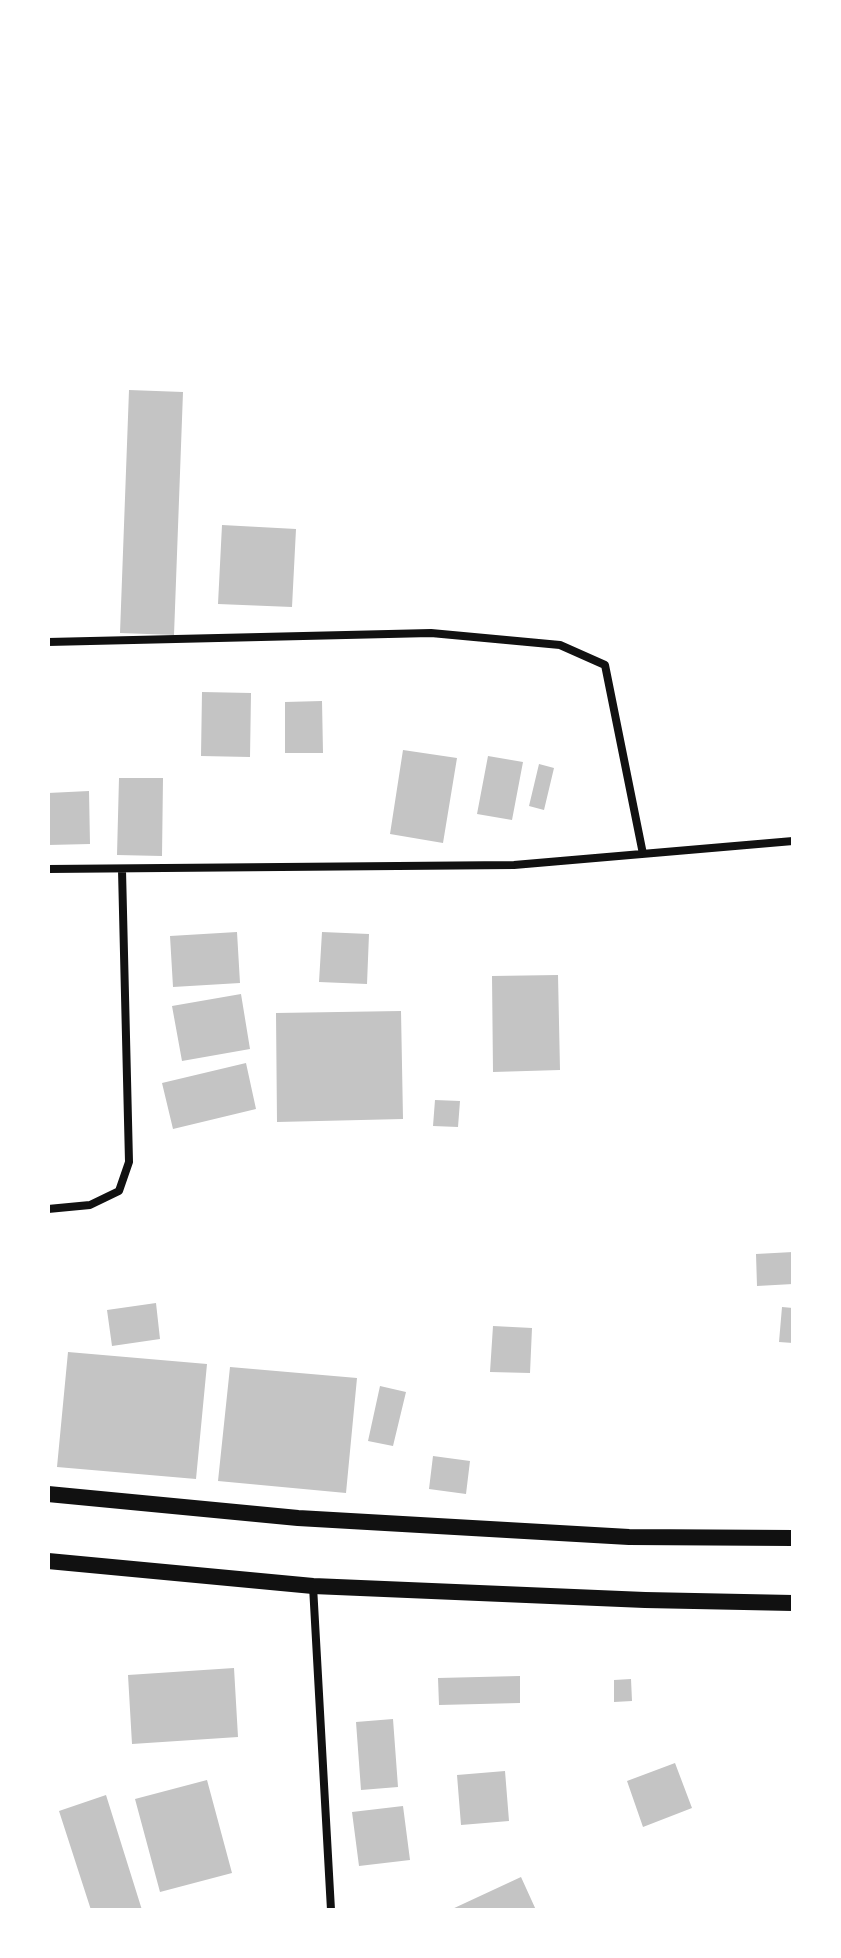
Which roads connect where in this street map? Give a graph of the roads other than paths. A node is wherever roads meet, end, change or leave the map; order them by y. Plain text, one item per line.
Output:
1 (48, 642) edge
2 (793, 841) edge
3 (643, 854) junction
4 (48, 869) edge
5 (122, 870) junction
6 (48, 1209) edge
7 (48, 1494) edge
8 (793, 1538) edge
9 (48, 1561) edge
10 (313, 1586) junction
11 (793, 1603) edge
12 (331, 1910) edge

1 - 3 street
2 - 3 street
3 - 5 street
4 - 5 street
5 - 6 street
7 - 8 main road
9 - 10 main road
10 - 11 main road
10 - 12 street

